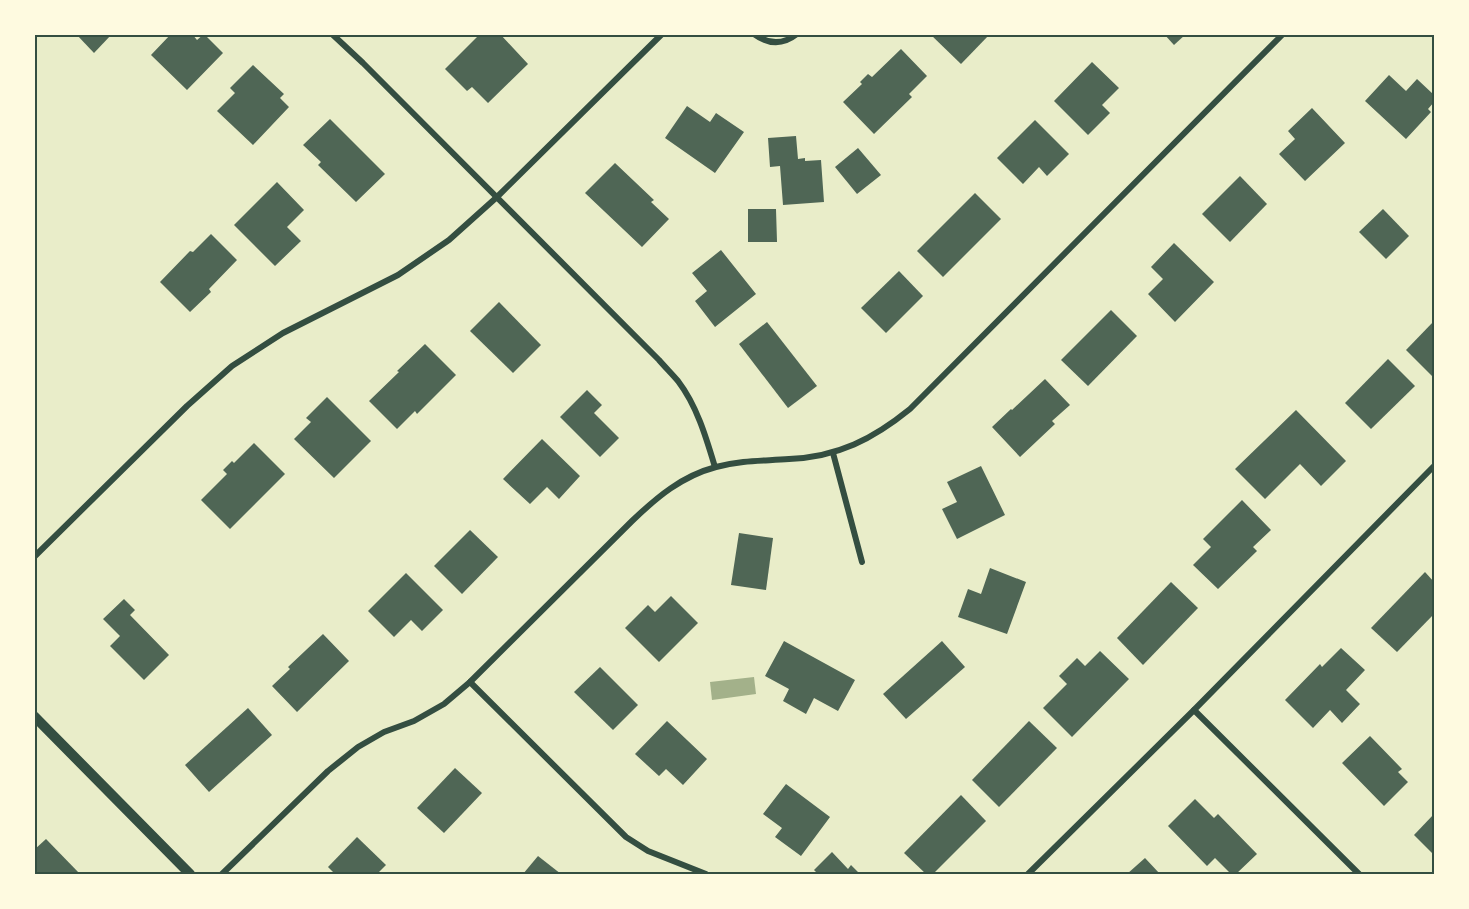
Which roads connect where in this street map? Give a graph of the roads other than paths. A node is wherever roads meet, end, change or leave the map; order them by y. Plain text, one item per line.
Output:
1 (332, 34) edge
2 (662, 34) edge
3 (754, 34) edge
4 (797, 34) edge
5 (1283, 34) edge
6 (497, 198) junction
7 (833, 453) junction
8 (1434, 466) edge
9 (715, 467) junction
10 (1429, 472) junction
11 (1434, 477) edge
12 (34, 557) edge
13 (862, 562) dead end
14 (470, 682) junction
15 (1194, 710) junction
16 (34, 716) edge
17 (190, 874) edge
18 (222, 874) edge
19 (706, 874) edge
20 (1028, 874) edge
21 (1359, 874) edge

1 - 6 street
2 - 6 street
3 - 4 street
5 - 7 street
6 - 9 street
6 - 12 street
7 - 9 street
7 - 13 street
8 - 10 street
9 - 14 street
10 - 11 street
10 - 15 street
14 - 18 street
14 - 19 street
15 - 20 street
15 - 21 street
16 - 17 street

